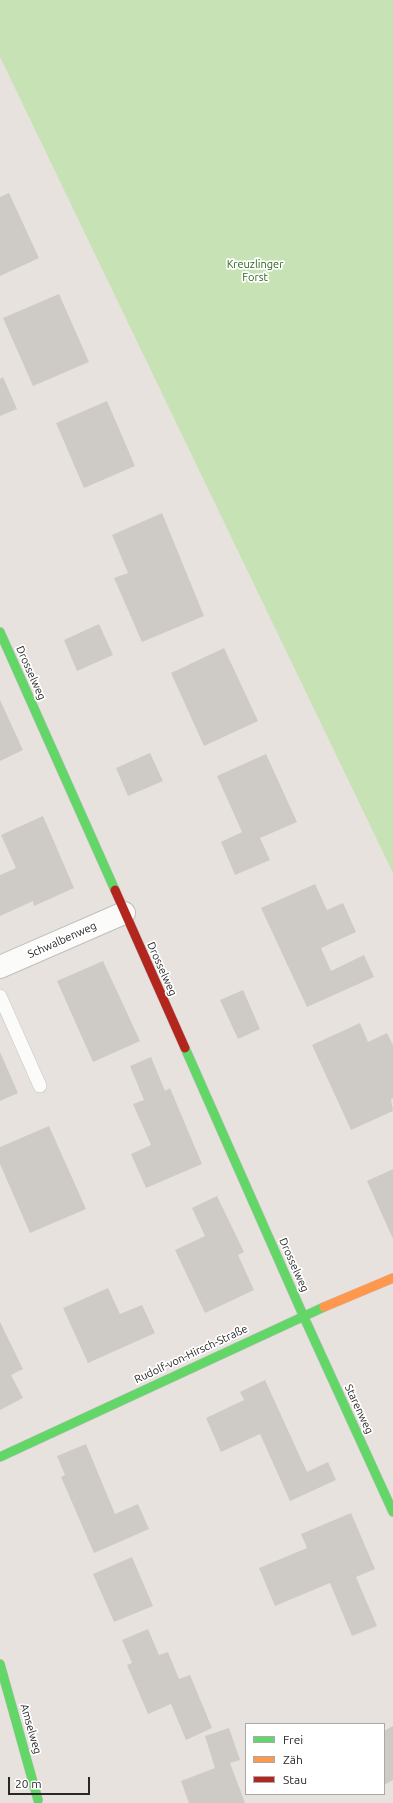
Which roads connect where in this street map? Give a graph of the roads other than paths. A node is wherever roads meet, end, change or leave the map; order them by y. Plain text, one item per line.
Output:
1 (0, 632) edge
2 (124, 913) junction
3 (0, 967) edge
4 (0, 996) edge
5 (40, 1086) dead end
6 (393, 1278) edge
7 (303, 1315) junction
8 (0, 1457) edge
9 (393, 1512) edge
10 (0, 1664) edge
11 (38, 1800) dead end

1 - 2 street, Drosselweg
2 - 3 street, Schwalbenweg
2 - 7 street, Drosselweg
4 - 5 lane
6 - 7 street, Rudolf-von-Hirsch-Straße
7 - 8 street, Rudolf-von-Hirsch-Straße
7 - 9 street, Starenweg
10 - 11 street, Amselweg

